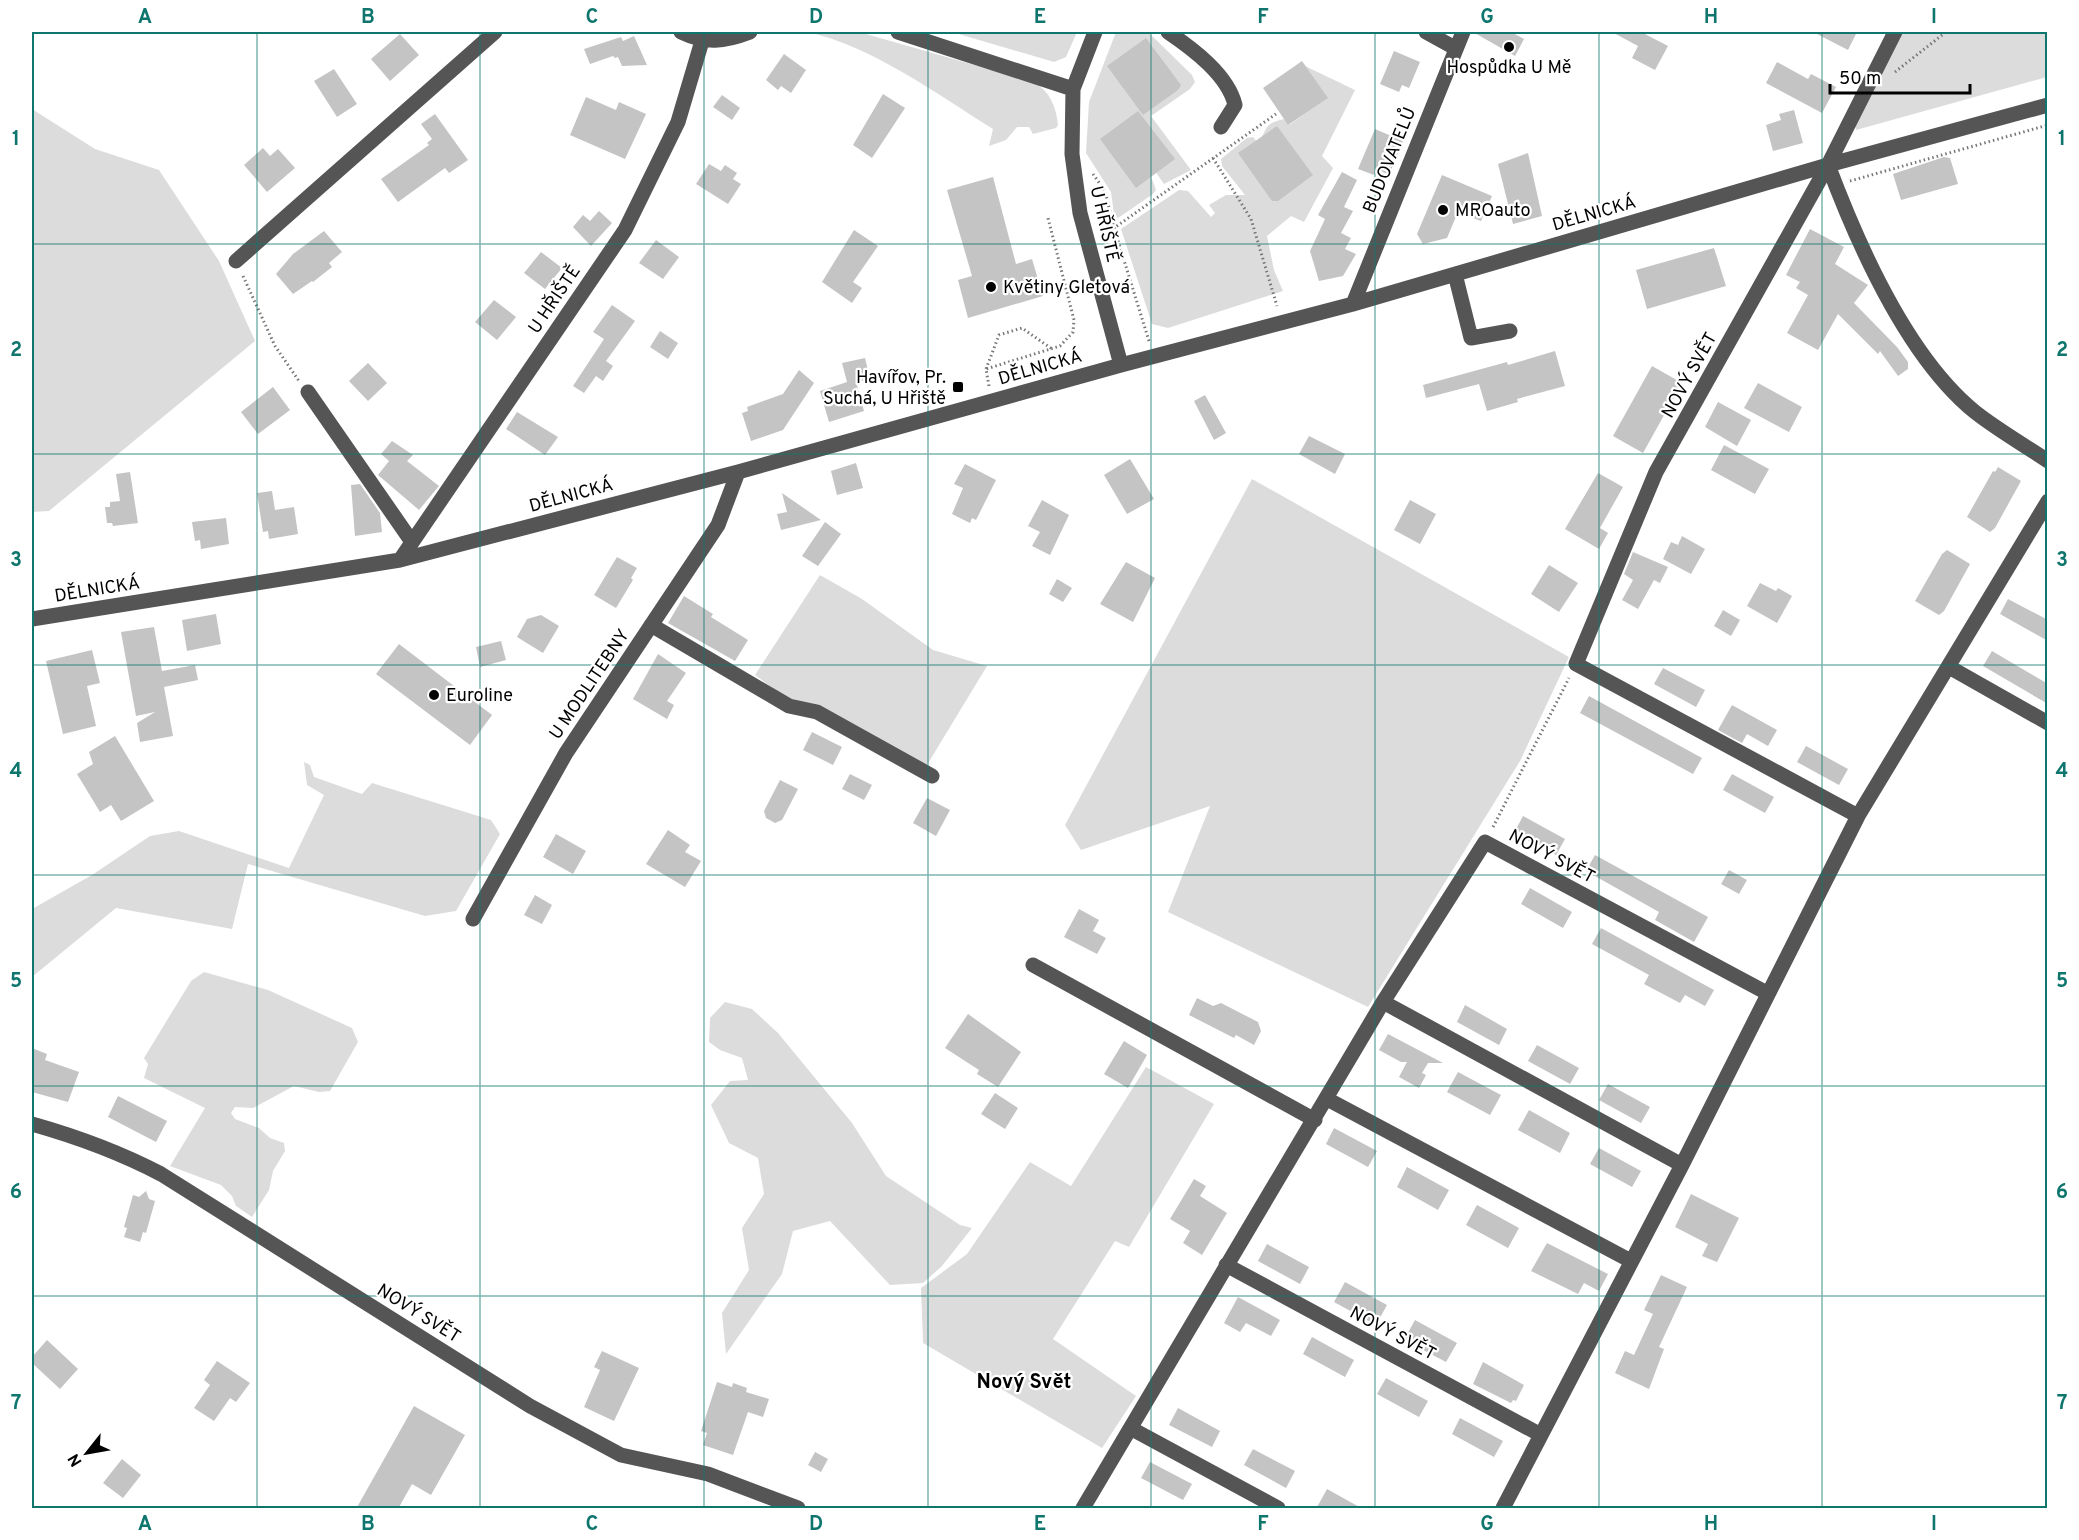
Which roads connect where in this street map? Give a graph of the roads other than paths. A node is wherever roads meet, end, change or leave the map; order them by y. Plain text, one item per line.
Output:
1 (495, 32) edge
2 (681, 32) edge
3 (750, 32) edge
4 (898, 32) edge
5 (1095, 32) edge
6 (1168, 32) edge
7 (1426, 32) edge
8 (1463, 32) edge
9 (1895, 32) edge
10 (702, 41) junction
11 (1455, 48) junction
12 (1072, 89) junction
13 (2048, 105) edge
14 (1221, 127) dead end
15 (1828, 165) junction
16 (236, 261) road end
17 (1455, 274) junction
18 (1353, 304) junction
19 (1510, 331) dead end
20 (1121, 365) junction
21 (308, 392) road end
22 (2048, 461) edge
23 (738, 472) junction
24 (2048, 501) edge
25 (412, 542) junction
26 (400, 560) junction
27 (32, 619) edge
28 (651, 625) junction
29 (1949, 667) junction
30 (2048, 723) edge
31 (932, 776) dead end
32 (1857, 816) junction
33 (473, 919) dead end
34 (1033, 965) dead end
35 (1767, 993) junction
36 (1383, 1002) junction
37 (1327, 1100) junction
38 (1315, 1120) junction
39 (32, 1124) edge
40 (1683, 1165) junction
41 (1631, 1261) junction
42 (1226, 1265) junction
43 (1132, 1429) junction
44 (1541, 1435) junction
45 (798, 1509) edge
46 (1083, 1509) edge
47 (1278, 1509) edge
48 (1503, 1509) edge

1 - 16 street
2 - 10 street
3 - 10 street
4 - 12 street
5 - 12 street, U HŘIŠTĚ
6 - 14 street
7 - 11 street
8 - 11 street, BUDOVATELŮ
9 - 15 street, NOVÝ SVĚT
10 - 25 street, U HŘIŠTĚ
11 - 18 street, BUDOVATELŮ
12 - 20 street, U HŘIŠTĚ
13 - 15 street, DĚLNICKÁ
15 - 17 street, DĚLNICKÁ
15 - 22 street
15 - 32 street, NOVÝ SVĚT
17 - 18 street, DĚLNICKÁ
17 - 19 street
18 - 20 street, DĚLNICKÁ
20 - 23 street, DĚLNICKÁ
21 - 25 street
23 - 26 street, DĚLNICKÁ
23 - 28 street, U MODLITEBNY
24 - 29 street
25 - 26 street, U HŘIŠTĚ
26 - 27 street, DĚLNICKÁ
28 - 31 street
28 - 33 street, U MODLITEBNY
29 - 30 street
29 - 32 street
32 - 35 street
34 - 38 street
35 - 36 street, NOVÝ SVĚT
35 - 40 street
36 - 37 street, NOVÝ SVĚT
36 - 40 street
37 - 38 street, NOVÝ SVĚT
37 - 41 street
38 - 42 street, NOVÝ SVĚT
39 - 45 street, NOVÝ SVĚT
40 - 41 street
41 - 44 street
42 - 43 street, NOVÝ SVĚT
42 - 44 street, NOVÝ SVĚT
43 - 46 street, NOVÝ SVĚT
43 - 47 street
44 - 48 street

